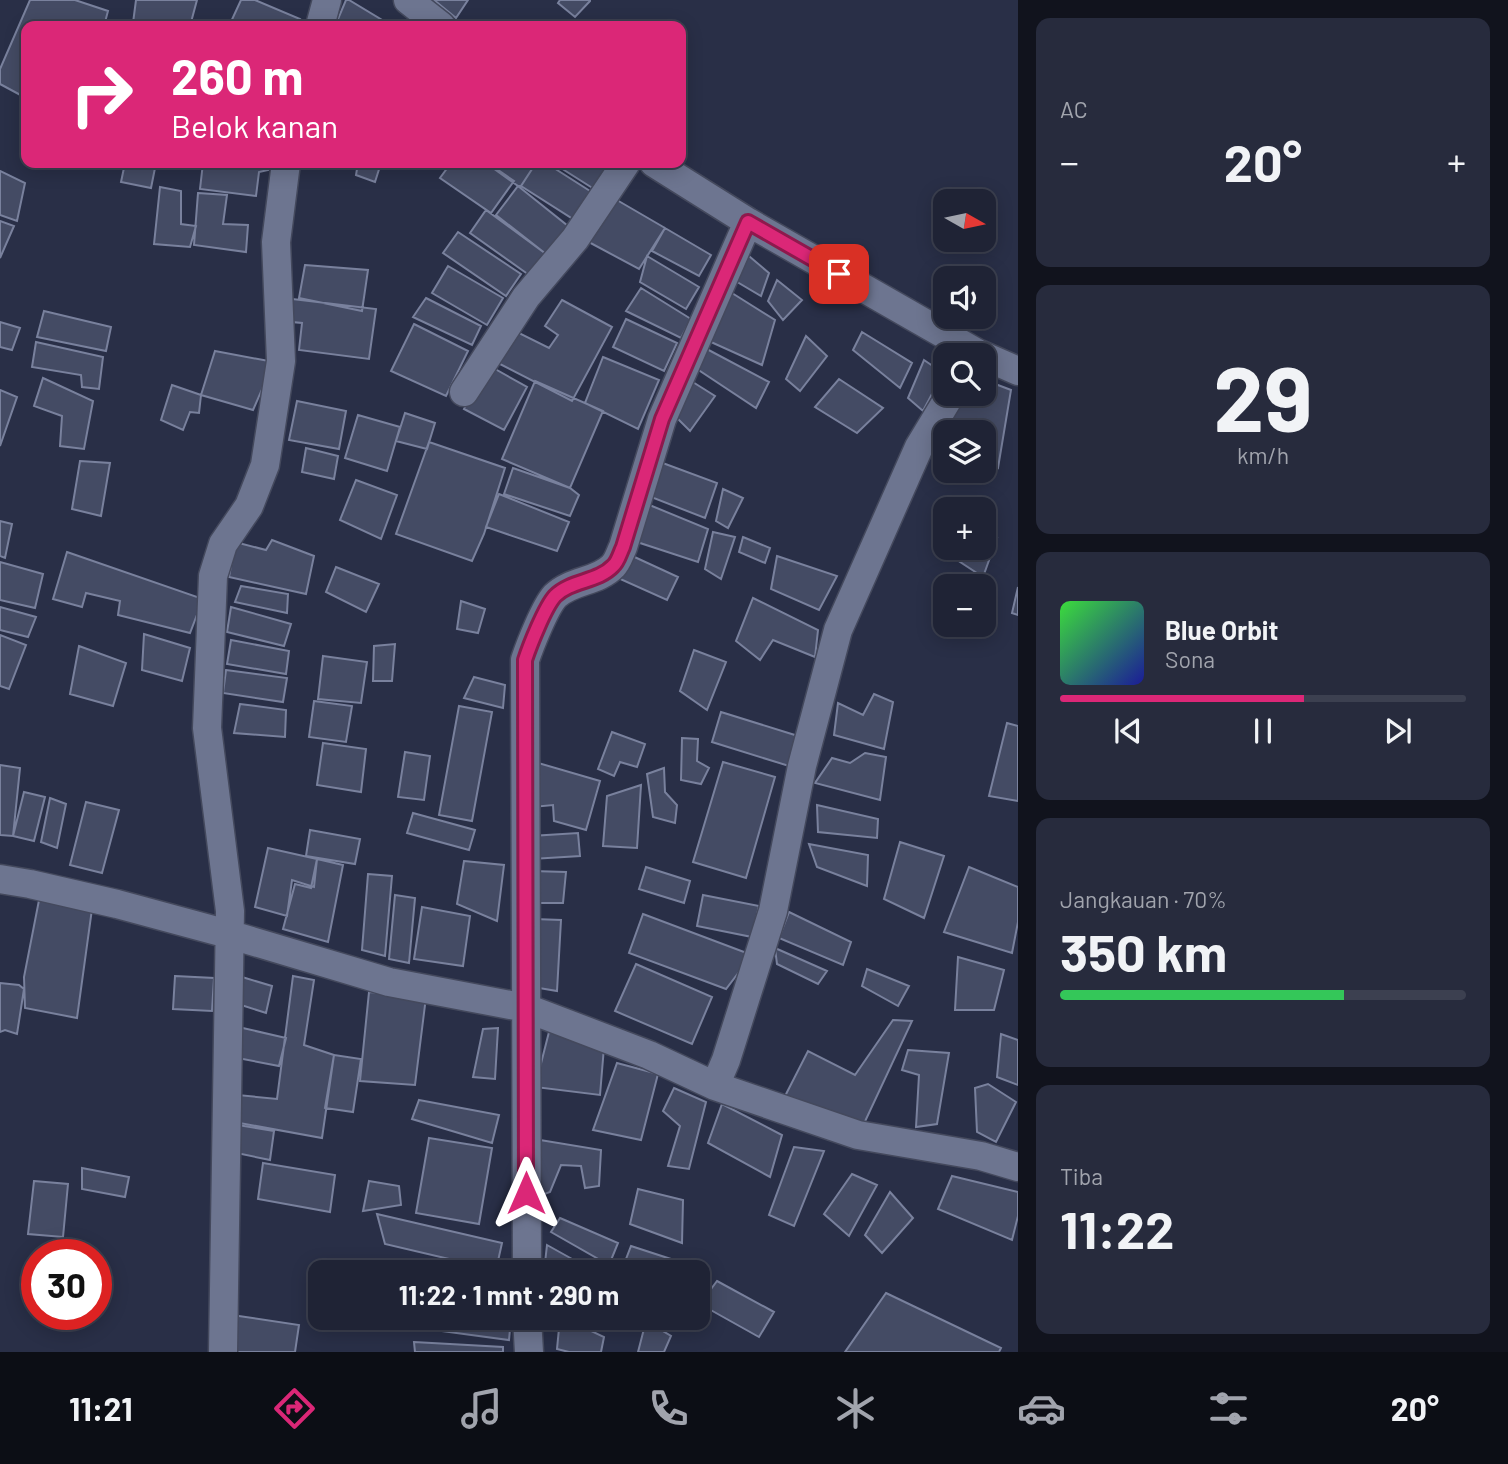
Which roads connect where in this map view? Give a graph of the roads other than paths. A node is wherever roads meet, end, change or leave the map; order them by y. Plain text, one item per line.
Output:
1 (327, 0) edge
2 (408, 0) edge
3 (321, 21) edge
4 (435, 21) edge
5 (285, 168) edge
6 (623, 168) edge
7 (662, 168) edge
8 (748, 222) junction
9 (957, 343) edge
10 (996, 362) edge
11 (1018, 370) edge
12 (464, 393) dead end
13 (944, 406) edge
14 (0, 879) edge
15 (228, 912) junction
16 (526, 993) junction
17 (720, 1074) junction
18 (1018, 1167) edge
19 (527, 1260) edge
20 (528, 1330) edge
21 (223, 1352) edge
22 (529, 1352) edge

1 - 3 street
2 - 4 street
5 - 15 street
6 - 12 street
7 - 8 street
8 - 9 street
8 - 16 street
10 - 11 street
13 - 17 street
14 - 15 street
15 - 16 street
15 - 21 street
16 - 17 street
16 - 19 street
17 - 18 street
20 - 22 street

